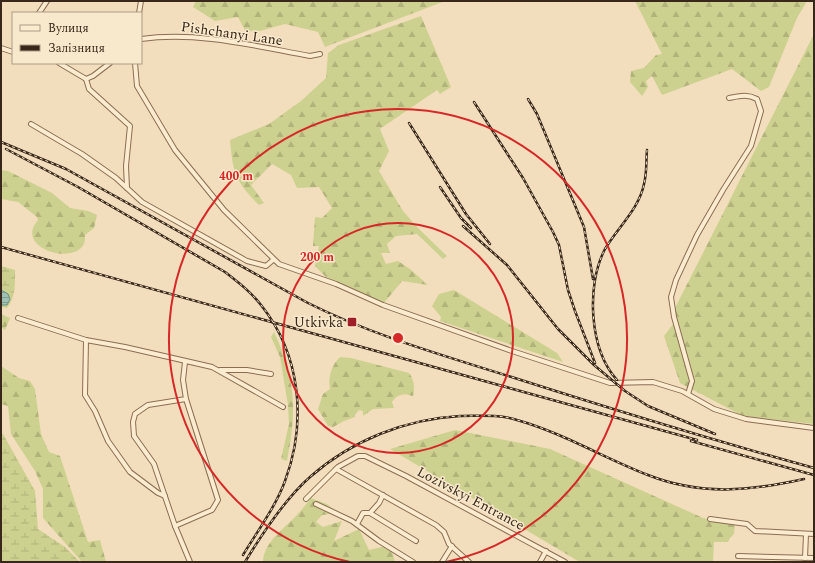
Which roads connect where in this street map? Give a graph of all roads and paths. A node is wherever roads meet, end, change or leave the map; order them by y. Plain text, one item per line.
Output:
1 (47, 1) edge
2 (141, 1) edge
3 (40, 12) edge
4 (139, 12) edge
5 (142, 39) edge
6 (1, 48) edge
7 (12, 52) edge
8 (320, 54) dead end
9 (61, 64) edge
10 (109, 64) edge
11 (135, 64) edge
12 (86, 79) junction
13 (729, 98) dead end
14 (31, 124) dead end
15 (127, 188) junction
16 (274, 260) junction
17 (18, 318) dead end
18 (86, 340) junction
19 (185, 362) junction
20 (219, 370) junction
21 (271, 374) dead end
22 (688, 394) junction
23 (186, 399) junction
24 (283, 407) dead end
25 (814, 428) edge
26 (336, 469) junction
27 (165, 496) junction
28 (383, 496) junction
29 (306, 499) dead end
30 (316, 504) dead end
31 (370, 513) junction
32 (710, 520) dead end
33 (357, 524) junction
34 (175, 526) junction
35 (806, 534) junction
36 (814, 534) edge
37 (416, 542) dead end
38 (452, 546) junction
39 (546, 551) junction
40 (738, 556) dead end
41 (805, 558) junction
42 (814, 558) edge
43 (190, 562) edge
44 (413, 562) edge
45 (442, 562) edge
46 (469, 562) edge
47 (540, 562) edge
48 (564, 562) edge

1 - 3 street
2 - 4 street
5 - 8 street, Pishchanyi Lane
6 - 7 street
9 - 12 street
10 - 12 street
11 - 16 street
12 - 15 street
13 - 22 street
14 - 15 street
15 - 16 street
16 - 22 street
17 - 18 street
18 - 19 street
18 - 27 street
19 - 20 street
19 - 23 street
20 - 21 street
20 - 24 street
22 - 25 street
23 - 27 street
23 - 34 street
26 - 28 street
26 - 29 street
26 - 39 street, Lozivskyi Entrance
27 - 34 street
28 - 31 street
28 - 38 street
30 - 33 street
31 - 33 street
31 - 37 street
32 - 35 street
33 - 44 street
34 - 43 street
35 - 36 street
35 - 41 street
38 - 45 street
38 - 46 street
39 - 47 street
39 - 48 street, Lozivskyi Entrance
40 - 41 street
41 - 42 street

